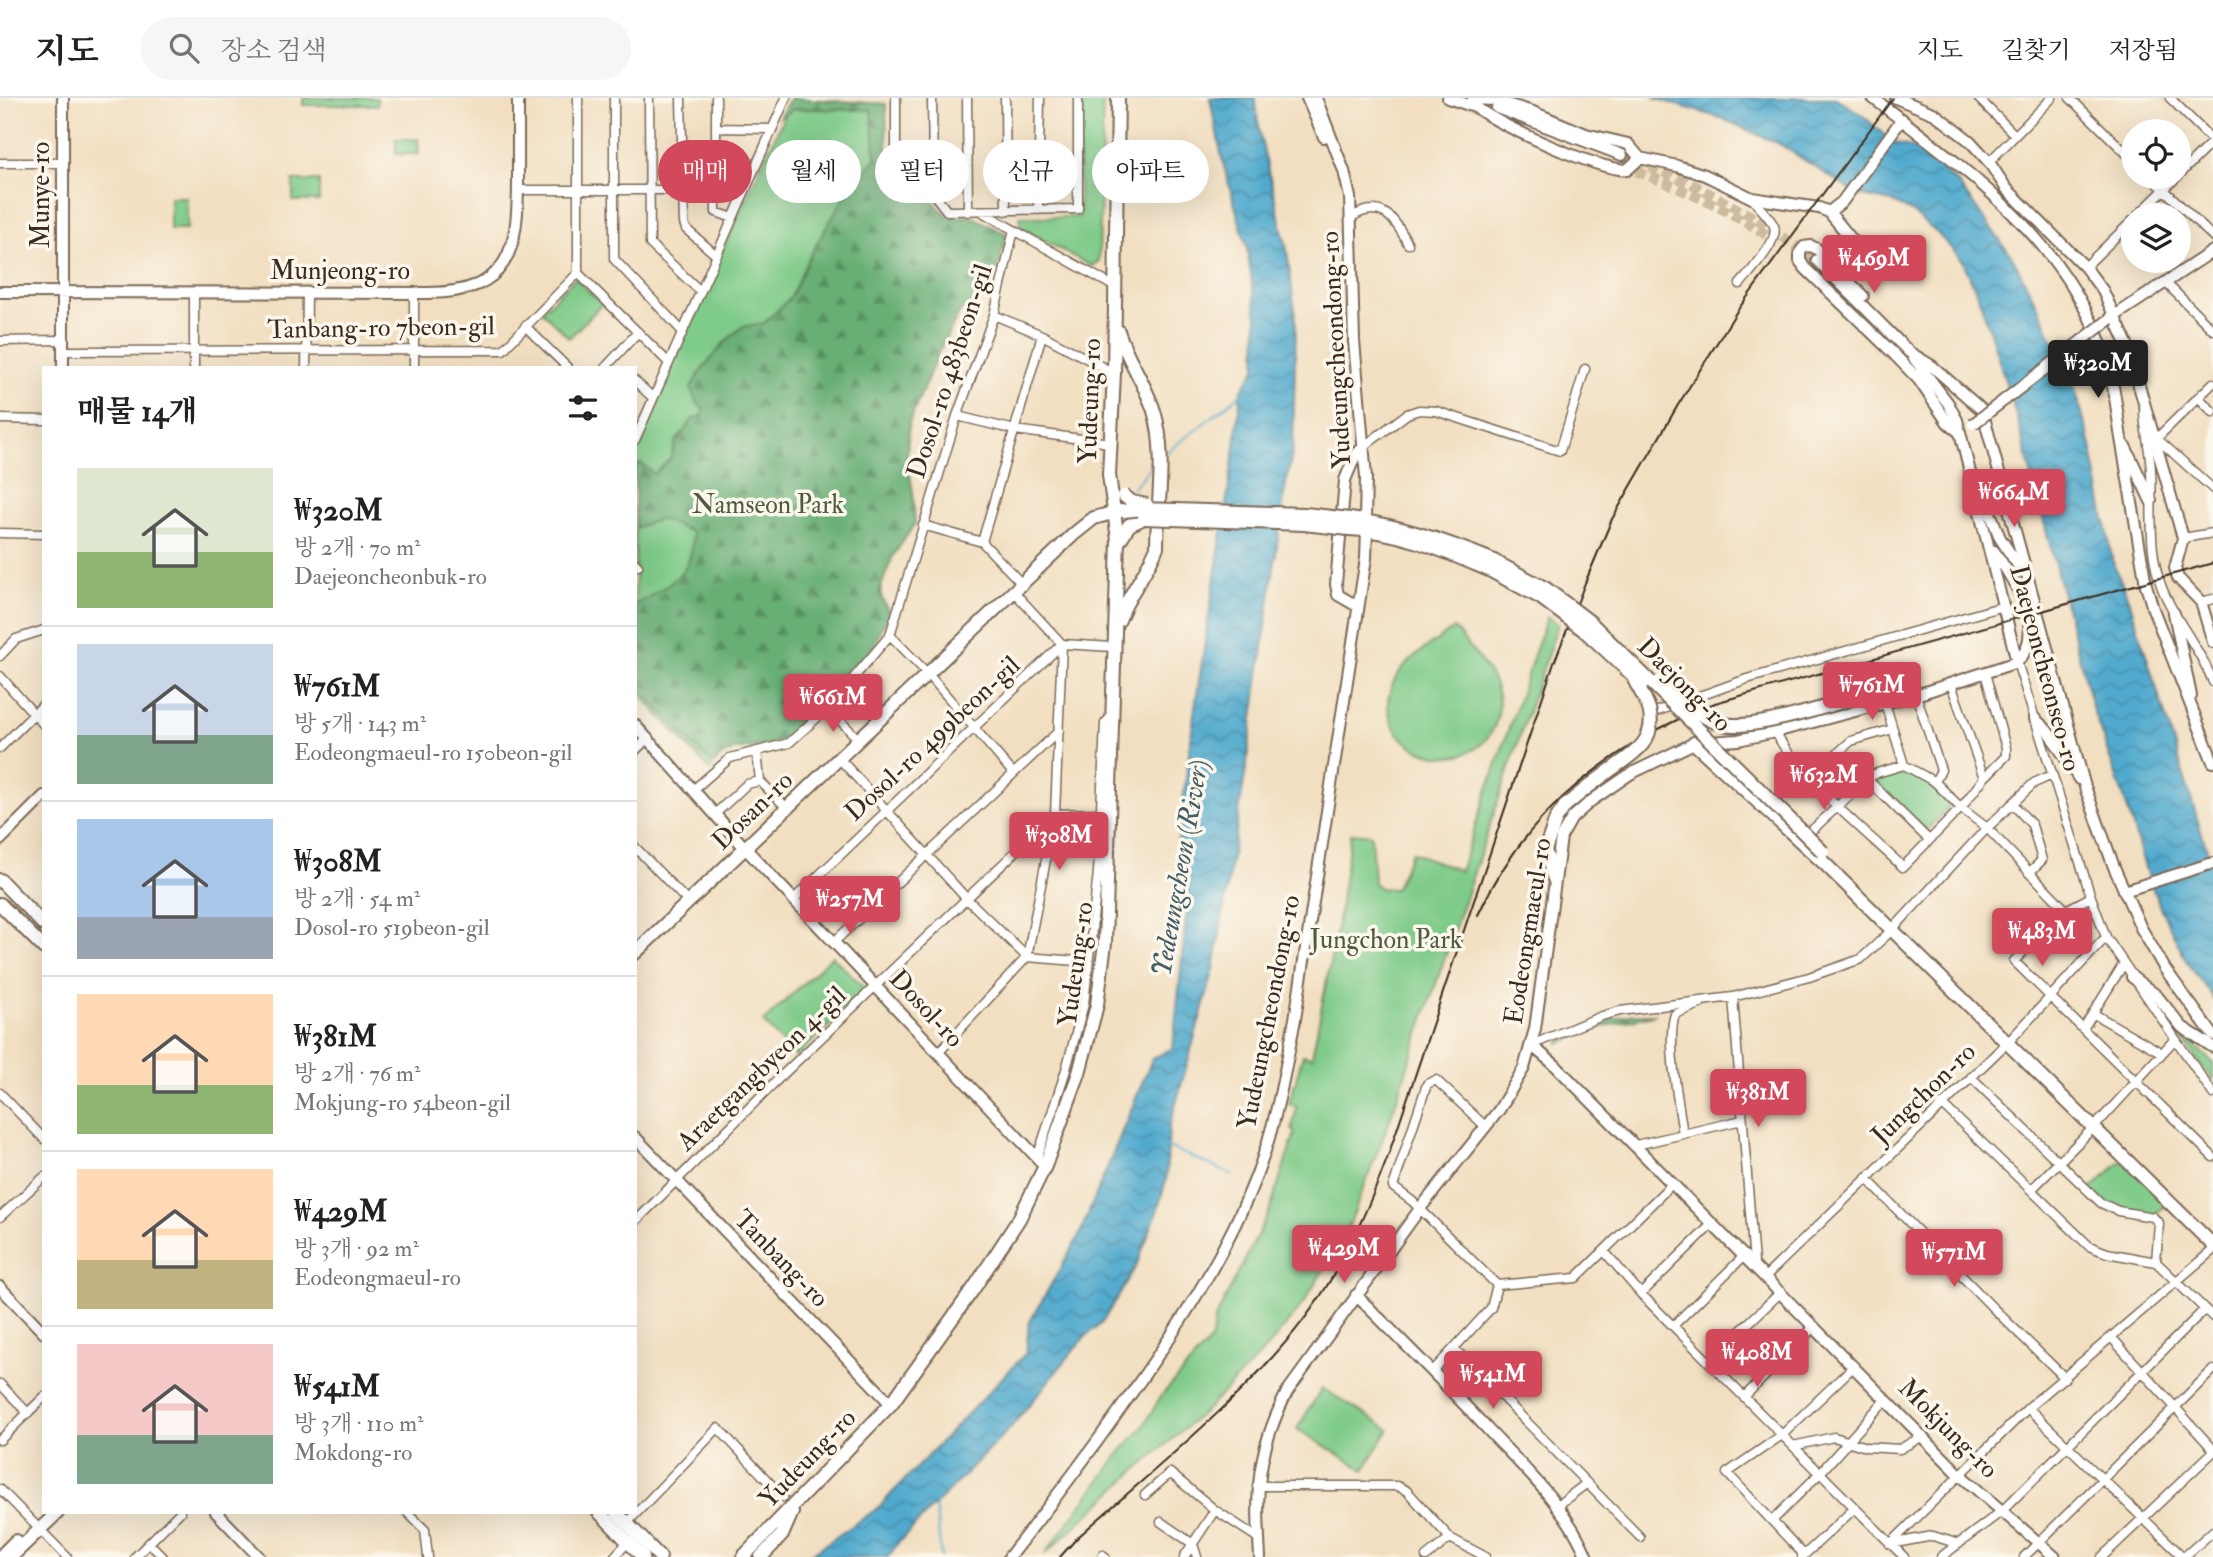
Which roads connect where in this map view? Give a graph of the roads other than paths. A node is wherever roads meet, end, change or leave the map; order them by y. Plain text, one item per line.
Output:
1 (64, 98) edge
2 (518, 98) edge
3 (578, 98) edge
4 (614, 98) edge
5 (649, 98) edge
6 (681, 98) edge
7 (716, 98) edge
8 (786, 98) edge
9 (896, 98) edge
10 (932, 98) edge
11 (967, 98) edge
12 (1005, 98) edge
13 (1040, 98) edge
14 (1078, 98) edge
15 (1118, 98) edge
16 (1307, 98) edge
17 (1316, 98) edge
18 (1448, 98) edge
19 (1873, 98) edge
20 (1896, 98) edge
21 (1978, 98) edge
22 (2052, 98) edge
23 (2070, 98) edge
24 (2170, 98) edge
25 (1472, 101) edge
26 (1918, 102) edge
27 (1902, 120) junction
28 (716, 128) junction
29 (772, 129) junction
30 (2015, 135) junction
31 (682, 140) edge
32 (716, 140) edge
33 (896, 140) edge
34 (933, 140) edge
35 (2213, 141) edge
36 (1939, 147) junction
37 (2121, 148) edge
38 (1640, 158) junction
39 (1621, 160) tunnel mouth
40 (1989, 162) junction
41 (0, 163) edge
42 (63, 163) junction
43 (2191, 163) edge
44 (1342, 164) junction
45 (578, 189) junction
46 (518, 190) junction
47 (615, 190) junction
48 (650, 190) junction
49 (658, 190) edge
50 (2164, 190) joint
51 (1752, 198) junction
52 (683, 203) edge
53 (716, 203) edge
54 (941, 203) edge
55 (2150, 203) edge
56 (1038, 210) junction
57 (1006, 211) junction
58 (968, 212) junction
59 (981, 212) junction
60 (1829, 212) junction
61 (733, 218) junction
62 (1350, 218) junction
63 (1014, 230) junction
64 (2121, 232) edge
65 (2213, 237) edge
66 (1408, 244) dead end
67 (2068, 251) junction
68 (2213, 251) edge
69 (716, 255) junction
70 (1809, 262) junction
71 (1832, 263) junction
72 (2085, 267) junction
73 (578, 273) junction
74 (2165, 282) junction
75 (1740, 284) dead end
76 (1115, 287) junction
77 (700, 291) junction
78 (0, 292) edge
79 (63, 292) junction
80 (194, 292) junction
81 (307, 293) junction
82 (414, 293) junction
83 (994, 315) junction
84 (2113, 317) junction
85 (1115, 319) junction
86 (526, 326) junction
87 (2213, 330) edge
88 (682, 331) junction
89 (638, 332) junction
90 (1042, 335) junction
91 (0, 341) edge
92 (63, 345) junction
93 (307, 350) junction
94 (414, 350) junction
95 (194, 351) junction
96 (1909, 352) junction
97 (612, 360) junction
98 (669, 363) junction
99 (63, 366) edge
100 (194, 366) edge
101 (306, 366) edge
102 (414, 366) edge
103 (566, 366) edge
104 (607, 366) edge
105 (618, 366) edge
106 (1585, 369) dead end
107 (1114, 373) junction
108 (637, 383) edge
109 (2213, 383) edge
110 (2198, 397) junction
111 (653, 398) junction
112 (2143, 399) junction
113 (2213, 412) edge
114 (957, 416) junction
115 (0, 419) edge
116 (42, 420) edge
117 (1015, 430) junction
118 (1959, 432) junction
119 (637, 434) edge
120 (2155, 436) junction
121 (2120, 437) junction
122 (1110, 443) junction
123 (1363, 447) junction
124 (1109, 475) junction
125 (2213, 489) edge
126 (1975, 493) junction
127 (2151, 501) junction
128 (1179, 510) junction
129 (1119, 512) junction
130 (1144, 518) junction
131 (1349, 524) junction
132 (923, 525) junction
133 (1366, 525) junction
134 (0, 533) edge
135 (2213, 533) edge
136 (42, 534) edge
137 (2183, 538) junction
138 (1988, 541) junction
139 (982, 542) junction
140 (1118, 543) junction
141 (2028, 582) junction
142 (1018, 588) junction
143 (2213, 598) edge
144 (2201, 602) junction
145 (1357, 606) junction
146 (2004, 606) junction
147 (2174, 613) junction
148 (42, 631) edge
149 (890, 635) junction
150 (1114, 642) junction
151 (2213, 642) edge
152 (1062, 643) junction
153 (0, 656) edge
154 (2017, 662) junction
155 (1635, 672) junction
156 (1985, 673) junction
157 (928, 674) junction
158 (0, 676) edge
159 (2213, 682) edge
160 (1951, 684) junction
161 (1912, 696) junction
162 (1885, 703) junction
163 (42, 706) edge
164 (828, 708) junction
165 (2193, 710) junction
166 (1655, 712) dead end
167 (34, 714) junction
168 (1113, 715) junction
169 (2035, 719) junction
170 (42, 723) edge
171 (974, 726) junction
172 (637, 727) edge
173 (1893, 729) junction
174 (1059, 730) junction
175 (1775, 732) junction
176 (648, 738) junction
177 (859, 740) junction
178 (1719, 741) junction
179 (1694, 743) junction
180 (0, 748) edge
181 (637, 749) edge
182 (757, 751) junction
183 (839, 758) junction
184 (2213, 762) edge
185 (1904, 765) junction
186 (1013, 773) junction
187 (2052, 775) junction
188 (1810, 778) junction
189 (1984, 778) junction
190 (1867, 779) junction
191 (761, 781) junction
192 (1936, 782) junction
193 (2085, 787) junction
194 (694, 790) junction
195 (42, 798) edge
196 (2013, 804) junction
197 (1838, 805) junction
198 (787, 808) junction
199 (1961, 808) junction
200 (886, 809) junction
201 (1101, 813) junction
202 (715, 814) junction
203 (1055, 814) junction
204 (1987, 828) junction
205 (1810, 832) junction
206 (0, 840) edge
207 (1929, 840) junction
208 (745, 848) junction
209 (637, 849) edge
210 (926, 855) junction
211 (1824, 858) junction
212 (2213, 863) edge
213 (2029, 873) junction
214 (1554, 879) junction
215 (0, 880) edge
216 (2124, 891) junction
217 (2091, 897) junction
218 (966, 898) junction
219 (794, 899) junction
220 (688, 902) junction
221 (0, 904) edge
222 (2066, 910) junction
223 (42, 923) edge
224 (1895, 927) junction
225 (2106, 937) junction
226 (834, 942) junction
227 (42, 946) edge
228 (637, 951) edge
229 (1027, 957) junction
230 (1089, 962) junction
231 (2123, 965) junction
232 (2132, 977) junction
233 (876, 986) junction
234 (2050, 996) junction
235 (1733, 997) junction
236 (1706, 1002) junction
237 (2094, 1014) junction
238 (2083, 1029) junction
239 (2213, 1035) edge
240 (2175, 1039) junction
241 (2009, 1040) junction
242 (1531, 1045) junction
243 (2213, 1046) edge
244 (938, 1053) junction
245 (2162, 1053) junction
246 (1971, 1077) junction
247 (2137, 1081) junction
248 (0, 1093) edge
249 (2213, 1094) edge
250 (1942, 1104) junction
251 (1742, 1120) junction
252 (2096, 1125) junction
253 (1485, 1126) junction
254 (1683, 1134) junction
255 (42, 1137) edge
256 (637, 1143) edge
257 (1636, 1145) junction
258 (2213, 1157) edge
259 (1041, 1162) junction
260 (2059, 1162) junction
261 (1866, 1178) junction
262 (42, 1179) edge
263 (677, 1181) junction
264 (1673, 1183) junction
265 (2031, 1190) junction
266 (1419, 1210) junction
267 (0, 1217) edge
268 (637, 1220) edge
269 (1713, 1223) junction
270 (2213, 1237) edge
271 (2213, 1247) edge
272 (1604, 1251) junction
273 (1745, 1255) junction
274 (2156, 1262) junction
275 (1754, 1263) junction
276 (1766, 1276) junction
277 (2176, 1281) junction
278 (1497, 1285) junction
279 (0, 1287) edge
280 (1781, 1292) junction
281 (1641, 1294) junction
282 (1356, 1295) junction
283 (2205, 1309) junction
284 (2213, 1317) edge
285 (1674, 1326) junction
286 (1815, 1326) junction
287 (42, 1331) edge
288 (2111, 1337) junction
289 (1454, 1348) junction
290 (1709, 1361) junction
291 (1854, 1366) junction
292 (2213, 1370) edge
293 (1433, 1371) junction
294 (2142, 1371) junction
295 (2065, 1378) junction
296 (0, 1384) edge
297 (1744, 1397) junction
298 (42, 1399) edge
299 (1886, 1399) junction
300 (891, 1404) junction
301 (2028, 1408) junction
302 (2175, 1408) junction
303 (28, 1413) junction
304 (1782, 1435) junction
305 (1923, 1436) junction
306 (0, 1440) edge
307 (1849, 1441) junction
308 (1793, 1446) junction
309 (2067, 1446) junction
310 (2213, 1451) edge
311 (1820, 1473) junction
312 (1959, 1474) junction
313 (2103, 1480) junction
314 (1587, 1483) junction
315 (1258, 1486) junction
316 (0, 1489) edge
317 (1145, 1495) dead end
318 (783, 1497) dead end
319 (795, 1503) junction
320 (1558, 1505) junction
321 (1854, 1508) junction
322 (1215, 1510) junction
323 (2002, 1511) junction
324 (637, 1513) edge
325 (45, 1514) edge
326 (55, 1514) edge
327 (178, 1514) edge
328 (218, 1514) edge
329 (410, 1514) edge
330 (601, 1514) edge
331 (619, 1514) edge
332 (636, 1514) edge
333 (2143, 1518) junction
334 (1772, 1521) junction
335 (1160, 1522) dead end
336 (627, 1523) junction
337 (37, 1527) junction
338 (2213, 1531) edge
339 (1640, 1536) dead end
340 (1258, 1538) junction
341 (1450, 1538) junction
342 (628, 1542) junction
343 (149, 1543) junction
344 (2039, 1543) junction
345 (1193, 1544) junction
346 (1891, 1544) junction
347 (1959, 1544) junction
348 (1803, 1556) edge
349 (0, 1557) edge
350 (11, 1557) edge
351 (67, 1557) edge
352 (135, 1557) edge
353 (163, 1557) edge
354 (260, 1557) edge
355 (428, 1557) edge
356 (614, 1557) edge
357 (643, 1557) edge
358 (660, 1557) edge
359 (743, 1557) edge
360 (761, 1557) edge
361 (1009, 1557) edge
362 (1184, 1557) edge
363 (1197, 1557) edge
364 (1260, 1557) edge
365 (1426, 1557) edge
366 (1486, 1557) edge
367 (1587, 1557) edge
368 (1904, 1557) edge
369 (1941, 1557) edge
370 (2024, 1557) edge
371 (2055, 1557) edge
372 (2102, 1557) edge
373 (2183, 1557) edge

1 - 42 main road, Munye-ro
2 - 46 main road, Munjeong-ro
3 - 45 street
4 - 47 street
5 - 48 street
6 - 31 street
7 - 28 street
8 - 29 street
9 - 33 street
10 - 34 street
11 - 58 street
12 - 57 street
13 - 56 street
14 - 56 street
15 - 76 main road, Yudeung-ro
16 - 44 main road
17 - 44 main road, Yudeungcheondong-ro
18 - 25 main road
19 - 27 main road
20 - 26 main road
21 - 30 street
22 - 30 street
23 - 37 street
24 - 35 street
25 - 38 main road
25 - 38 main road
25 - 39 main road
26 - 40 main road
27 - 36 main road
27 - 60 main road
28 - 29 street
28 - 32 street
29 - 61 street
30 - 40 street
35 - 43 street
36 - 67 main road
36 - 121 main road
38 - 51 main road
40 - 67 main road
41 - 42 street
42 - 79 main road, Munye-ro
44 - 62 main road, Yudeungcheondong-ro
45 - 46 street
45 - 47 street
45 - 73 street
46 - 82 main road, Munjeong-ro
47 - 48 street
47 - 88 street
48 - 49 street
48 - 77 street
50 - 55 street
50 - 65 street
51 - 60 main road
51 - 75 street
52 - 69 street
53 - 61 street
54 - 58 street
56 - 57 street
57 - 59 street
58 - 59 street
59 - 63 street
60 - 71 main road
61 - 69 street
62 - 66 street
62 - 123 main road, Yudeungcheondong-ro
63 - 76 street
63 - 83 street, Dosol-ro 483beon-gil
64 - 72 street
67 - 72 main road
68 - 74 main road
69 - 77 street
70 - 71 main road
70 - 96 main road
70 - 118 main road, Daejeoncheonseo-ro
71 - 96 main road
72 - 84 main road
73 - 86 street, Tanbang-ro 7beon-gil
73 - 89 street
74 - 84 main road
74 - 87 street
76 - 85 main road, Yudeung-ro
77 - 88 street
78 - 79 main road, Munjeong-ro
79 - 80 main road, Munjeong-ro
79 - 92 main road
80 - 81 main road, Munjeong-ro
80 - 95 street
81 - 82 main road, Munjeong-ro
81 - 93 street
82 - 94 street
83 - 90 street
83 - 114 street, Dosol-ro 483beon-gil
84 - 112 main road
84 - 118 main road, bridge
85 - 107 main road, Yudeung-ro
85 - 150 main road
86 - 94 street, Tanbang-ro 7beon-gil
86 - 103 street
88 - 98 street
89 - 97 street
89 - 98 street
90 - 107 street
90 - 117 street
91 - 92 street
92 - 95 street, Tanbang-ro 7beon-gil
92 - 99 main road
93 - 94 street, Tanbang-ro 7beon-gil
93 - 95 street, Tanbang-ro 7beon-gil
93 - 101 street
94 - 102 street
95 - 100 street
96 - 118 main road
96 - 141 main road
97 - 104 street
97 - 105 street
98 - 111 street
106 - 123 street
107 - 122 main road, Yudeung-ro
108 - 111 street
109 - 110 street
110 - 113 street
110 - 120 street
111 - 119 street
112 - 120 main road
112 - 127 street
114 - 117 street
114 - 132 street, Dosol-ro 483beon-gil
115 - 116 street
117 - 122 street
117 - 139 street
118 - 126 main road, Daejeoncheonseo-ro
120 - 125 street
120 - 137 main road
121 - 127 main road
121 - 165 main road
122 - 124 main road, Yudeung-ro
123 - 133 main road, Yudeungcheondong-ro
123 - 145 main road
124 - 128 main road, bridge
124 - 129 main road, Yudeung-ro
126 - 138 main road, Daejeoncheonseo-ro
126 - 141 main road
127 - 147 street
128 - 129 main road, Daejong-ro, bridge
128 - 131 main road, Daejong-ro, bridge
129 - 130 main road, Daejong-ro, bridge
129 - 140 main road, Yudeung-ro
129 - 142 main road, Dosan-ro
130 - 131 main road, Daejong-ro, bridge
130 - 140 main road
131 - 133 main road, Daejong-ro
132 - 139 street
132 - 149 street, Dosol-ro 483beon-gil
133 - 145 main road, Yudeungcheondong-ro
133 - 155 main road, Daejong-ro, bridge
134 - 136 street
135 - 137 street
137 - 144 main road
138 - 146 main road, Daejeoncheonseo-ro
138 - 154 main road
139 - 142 street
140 - 150 main road, Yudeung-ro
141 - 193 main road
142 - 152 street
142 - 157 main road, Dosan-ro
143 - 144 street
144 - 151 main road
145 - 361 main road, Yudeungcheondong-ro
146 - 154 main road, Daejeoncheonseo-ro
146 - 166 street
147 - 159 street
147 - 165 main road
148 - 153 street
149 - 157 street
149 - 164 street, Dosol-ro 483beon-gil
150 - 152 street
150 - 168 main road, Yudeung-ro
152 - 171 street, Dosol-ro 499beon-gil
152 - 174 street
154 - 156 main road, Eodeongmaeul-ro
154 - 169 street, Daejeoncheonseo-ro
155 - 161 main road, bridge
155 - 211 main road, Daejong-ro, bridge
155 - 214 main road, bridge
156 - 160 main road, Eodeongmaeul-ro
156 - 189 street
157 - 171 street
157 - 177 main road, Dosan-ro
158 - 167 street
160 - 161 main road, Eodeongmaeul-ro
160 - 189 street
161 - 162 main road, Eodeongmaeul-ro
161 - 192 street
162 - 173 street
162 - 175 main road, Eodeongmaeul-ro
163 - 167 street
164 - 177 street
164 - 182 street, Dosol-ro 483beon-gil
165 - 184 main road
167 - 170 street
167 - 180 street
168 - 201 street
168 - 259 main road, Yudeung-ro
169 - 187 street, Daejeoncheonseo-ro
169 - 193 main road
171 - 186 street
171 - 200 street, Dosol-ro 499beon-gil
172 - 176 main road, Dosol-ro
173 - 185 street
173 - 188 street
174 - 186 street
174 - 203 street
175 - 178 main road, Eodeongmaeul-ro
175 - 188 street
176 - 181 street
176 - 194 main road, Dosol-ro
177 - 183 main road, Dosan-ro
178 - 179 main road, Eodeongmaeul-ro
178 - 205 main road
179 - 211 main road
179 - 214 main road, Eodeongmaeul-ro
182 - 191 street
182 - 194 street, Dosol-ro 483beon-gil
183 - 198 main road, Dosan-ro
183 - 200 street
185 - 190 street
185 - 192 street
186 - 210 street
187 - 196 street
187 - 217 street, Daejeoncheonseo-ro
188 - 197 street
189 - 199 street
190 - 197 street
190 - 207 street
191 - 198 street
191 - 202 street
192 - 199 street
193 - 216 main road
194 - 202 main road, Dosol-ro
195 - 206 main road
196 - 204 street
196 - 213 street
197 - 205 street
197 - 207 street
198 - 208 main road, Dosan-ro
199 - 204 street
199 - 207 street
200 - 210 street
200 - 219 street, Dosol-ro 499beon-gil
201 - 203 street
201 - 230 street
202 - 208 main road, Dosol-ro
203 - 218 street, Araetgangbyeon 4-gil
203 - 229 street
204 - 213 street
204 - 224 street
205 - 211 main road
208 - 219 main road, Dosol-ro
208 - 220 main road, Dosan-ro
209 - 220 street
210 - 218 street
210 - 226 street
211 - 224 main road, Daejong-ro
212 - 216 main road
213 - 222 street
214 - 242 main road, Eodeongmaeul-ro
215 - 223 main road
216 - 239 main road
217 - 222 street
217 - 225 street, Daejeoncheonseo-ro
218 - 229 street
218 - 233 street, Araetgangbyeon 4-gil
219 - 226 main road, Dosol-ro
220 - 228 main road, Dosan-ro
221 - 227 main road
222 - 234 street
224 - 235 street
224 - 241 main road, Daejong-ro
225 - 231 street, Daejeoncheonseo-ro
225 - 234 street, Jungchon-ro
226 - 233 main road, Dosol-ro
229 - 230 street
229 - 244 street
230 - 259 street
231 - 232 street, Daejeoncheonseo-ro
231 - 237 street
232 - 240 street, Daejeoncheonseo-ro
232 - 243 main road
233 - 244 main road, Dosol-ro
233 - 263 street, Araetgangbyeon 4-gil
234 - 238 street
234 - 241 street, Jungchon-ro
235 - 236 street
235 - 251 street
236 - 242 street
236 - 254 street
237 - 238 street
237 - 245 street
238 - 247 street
240 - 245 street
240 - 249 street, Daejeoncheonseo-ro
241 - 246 street, Jungchon-ro
241 - 252 main road, Daejong-ro
242 - 253 main road, Eodeongmaeul-ro
242 - 257 main road, Mokjung-ro
244 - 259 main road, Dosol-ro
245 - 247 street
246 - 250 street, Jungchon-ro
246 - 260 street
247 - 252 street
247 - 258 street
248 - 255 street
250 - 261 street, Jungchon-ro
250 - 265 street
251 - 254 street
251 - 275 street
252 - 260 street
252 - 270 main road, Daejong-ro
252 - 271 main road, Daejong-ro
253 - 266 main road, Eodeongmaeul-ro
253 - 266 street
254 - 257 street
256 - 263 main road, Tanbang-ro
257 - 264 main road, Mokjung-ro
259 - 300 main road, Yudeung-ro
260 - 265 street
260 - 274 street
261 - 276 street, Jungchon-ro
261 - 295 street
262 - 267 street
263 - 268 street, Araetgangbyeon 4-gil
263 - 300 main road, Tanbang-ro
264 - 269 main road, Mokjung-ro
264 - 272 street
265 - 274 street
266 - 278 street
266 - 282 main road, Eodeongmaeul-ro
269 - 273 main road, Mokjung-ro
269 - 281 street
271 - 277 street
272 - 278 street
272 - 281 street
273 - 275 main road, Mokjung-ro
273 - 285 street
274 - 277 street
275 - 276 main road, Mokjung-ro
276 - 280 main road, Mokjung-ro
277 - 283 street
277 - 288 street
278 - 289 street
279 - 287 main road
280 - 286 main road, Mokjung-ro
280 - 290 street
281 - 285 street
282 - 293 main road
282 - 315 main road, Eodeongmaeul-ro
283 - 284 street
283 - 294 street
285 - 290 street
286 - 291 main road, Mokjung-ro
286 - 297 street
288 - 294 street
288 - 295 street
289 - 293 street
289 - 314 street
290 - 297 street
291 - 299 main road, Mokjung-ro
291 - 304 street
292 - 302 street
293 - 320 main road
294 - 302 street
294 - 309 street
295 - 301 street
296 - 303 street
297 - 304 street
298 - 303 street
299 - 305 main road, Mokjung-ro
299 - 307 street
300 - 319 main road, Yudeung-ro
301 - 309 street
301 - 312 street
302 - 310 street
302 - 313 street
303 - 306 street
304 - 308 street
304 - 334 street
305 - 307 street
305 - 312 main road, Mokjung-ro
307 - 308 street
307 - 311 street
308 - 311 street
309 - 313 street
309 - 323 street
310 - 333 street
311 - 321 street
311 - 334 street
312 - 323 main road, Mokjung-ro
312 - 346 street
313 - 333 street
313 - 344 street
314 - 320 street
314 - 339 street
315 - 340 main road, Eodeongmaeul-ro
315 - 341 street
316 - 337 street
317 - 322 street
318 - 324 street
319 - 359 main road, Yudeung-ro
319 - 360 main road
320 - 367 main road
321 - 346 street
321 - 348 street
322 - 340 street
322 - 345 street
323 - 344 main road, Mokjung-ro
323 - 347 street
325 - 337 main road
326 - 337 main road
327 - 343 street
328 - 354 main road
329 - 355 street
330 - 342 main road
331 - 336 main road
332 - 336 street
333 - 372 street
333 - 373 street
334 - 348 street
335 - 345 street
336 - 358 main road
337 - 349 main road
337 - 350 main road
337 - 351 street
338 - 373 street
340 - 364 main road, Eodeongmaeul-ro
341 - 365 street
341 - 366 street
342 - 356 street
342 - 357 main road
343 - 352 street
343 - 353 street
344 - 370 street
344 - 371 main road, Mokjung-ro
345 - 362 street
345 - 363 street
346 - 347 street
346 - 368 street
347 - 369 street

